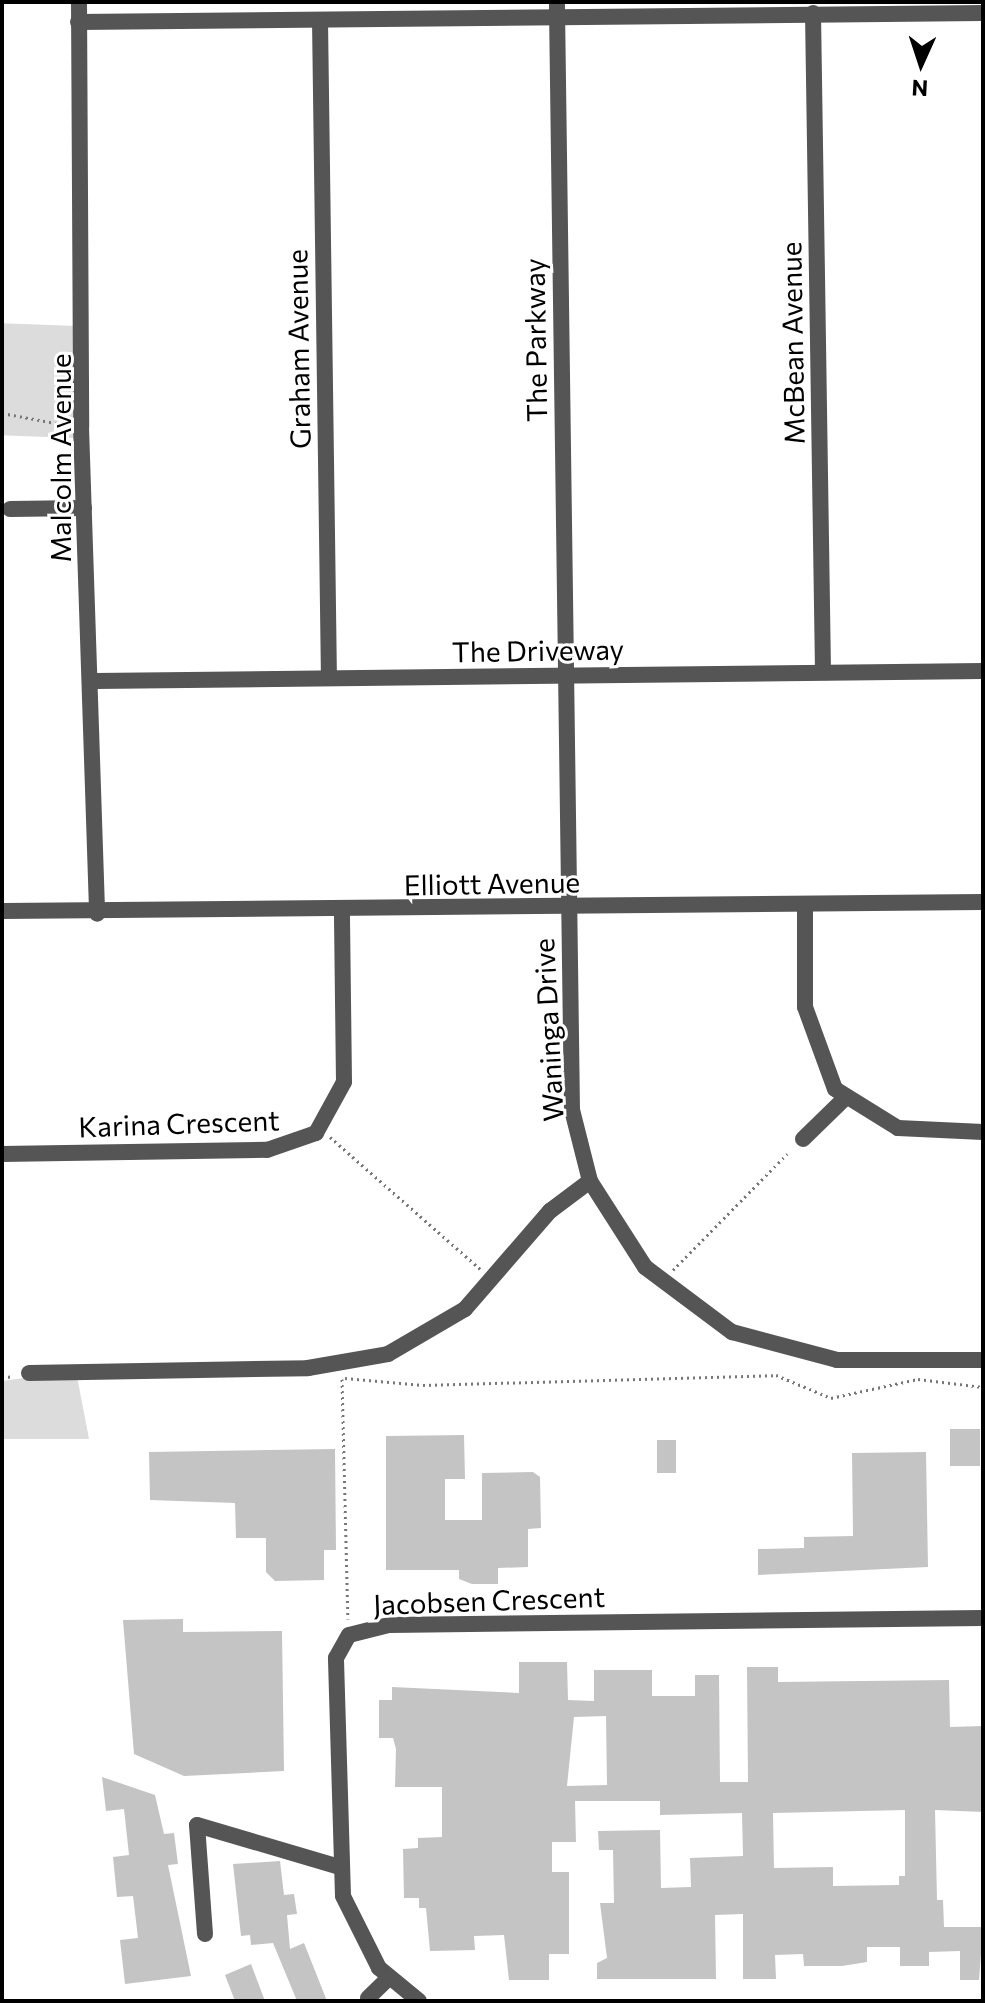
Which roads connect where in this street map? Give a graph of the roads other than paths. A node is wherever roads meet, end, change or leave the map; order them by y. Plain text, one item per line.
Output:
1 (79, 2) edge
2 (557, 10) edge
3 (813, 13) junction
4 (983, 13) edge
5 (320, 20) junction
6 (78, 22) junction
7 (84, 508) junction
8 (10, 509) dead end
9 (983, 671) edge
10 (823, 672) junction
11 (566, 677) junction
12 (329, 678) junction
13 (95, 681) junction
14 (983, 902) edge
15 (805, 905) junction
16 (568, 908) junction
17 (2, 911) edge
18 (342, 911) junction
19 (97, 914) junction
20 (844, 1099) junction
21 (983, 1132) edge
22 (803, 1139) dead end
23 (2, 1154) edge
24 (590, 1181) junction
25 (983, 1360) edge
26 (29, 1373) dead end
27 (983, 1618) edge
28 (340, 1867) junction
29 (205, 1934) dead end
30 (389, 1978) junction
31 (368, 1998) dead end
32 (419, 2001) edge

1 - 6 street, Malcolm Avenue
2 - 3 street
2 - 5 street
2 - 11 street, The Parkway
3 - 4 street
3 - 10 street, McBean Avenue
5 - 6 street
5 - 12 street, Graham Avenue
6 - 7 street, Malcolm Avenue
7 - 8 street
7 - 13 street, Malcolm Avenue
9 - 10 street, The Driveway
10 - 11 street, The Driveway
11 - 12 street, The Driveway
11 - 16 street, Waninga Drive
12 - 13 street, The Driveway
13 - 19 street, Malcolm Avenue
14 - 15 street, Elliott Avenue
15 - 16 street, Elliott Avenue
15 - 20 street
16 - 18 street, Elliott Avenue
16 - 24 street, Waninga Drive
17 - 19 street, Elliott Avenue
18 - 19 street, Elliott Avenue
18 - 23 street, Karina Crescent
20 - 21 street
20 - 22 street
24 - 25 street, Waninga Drive
24 - 26 street
27 - 28 street, Jacobsen Crescent
28 - 29 street
28 - 30 street, Jacobsen Crescent
30 - 31 street
30 - 32 street, Jacobsen Crescent

